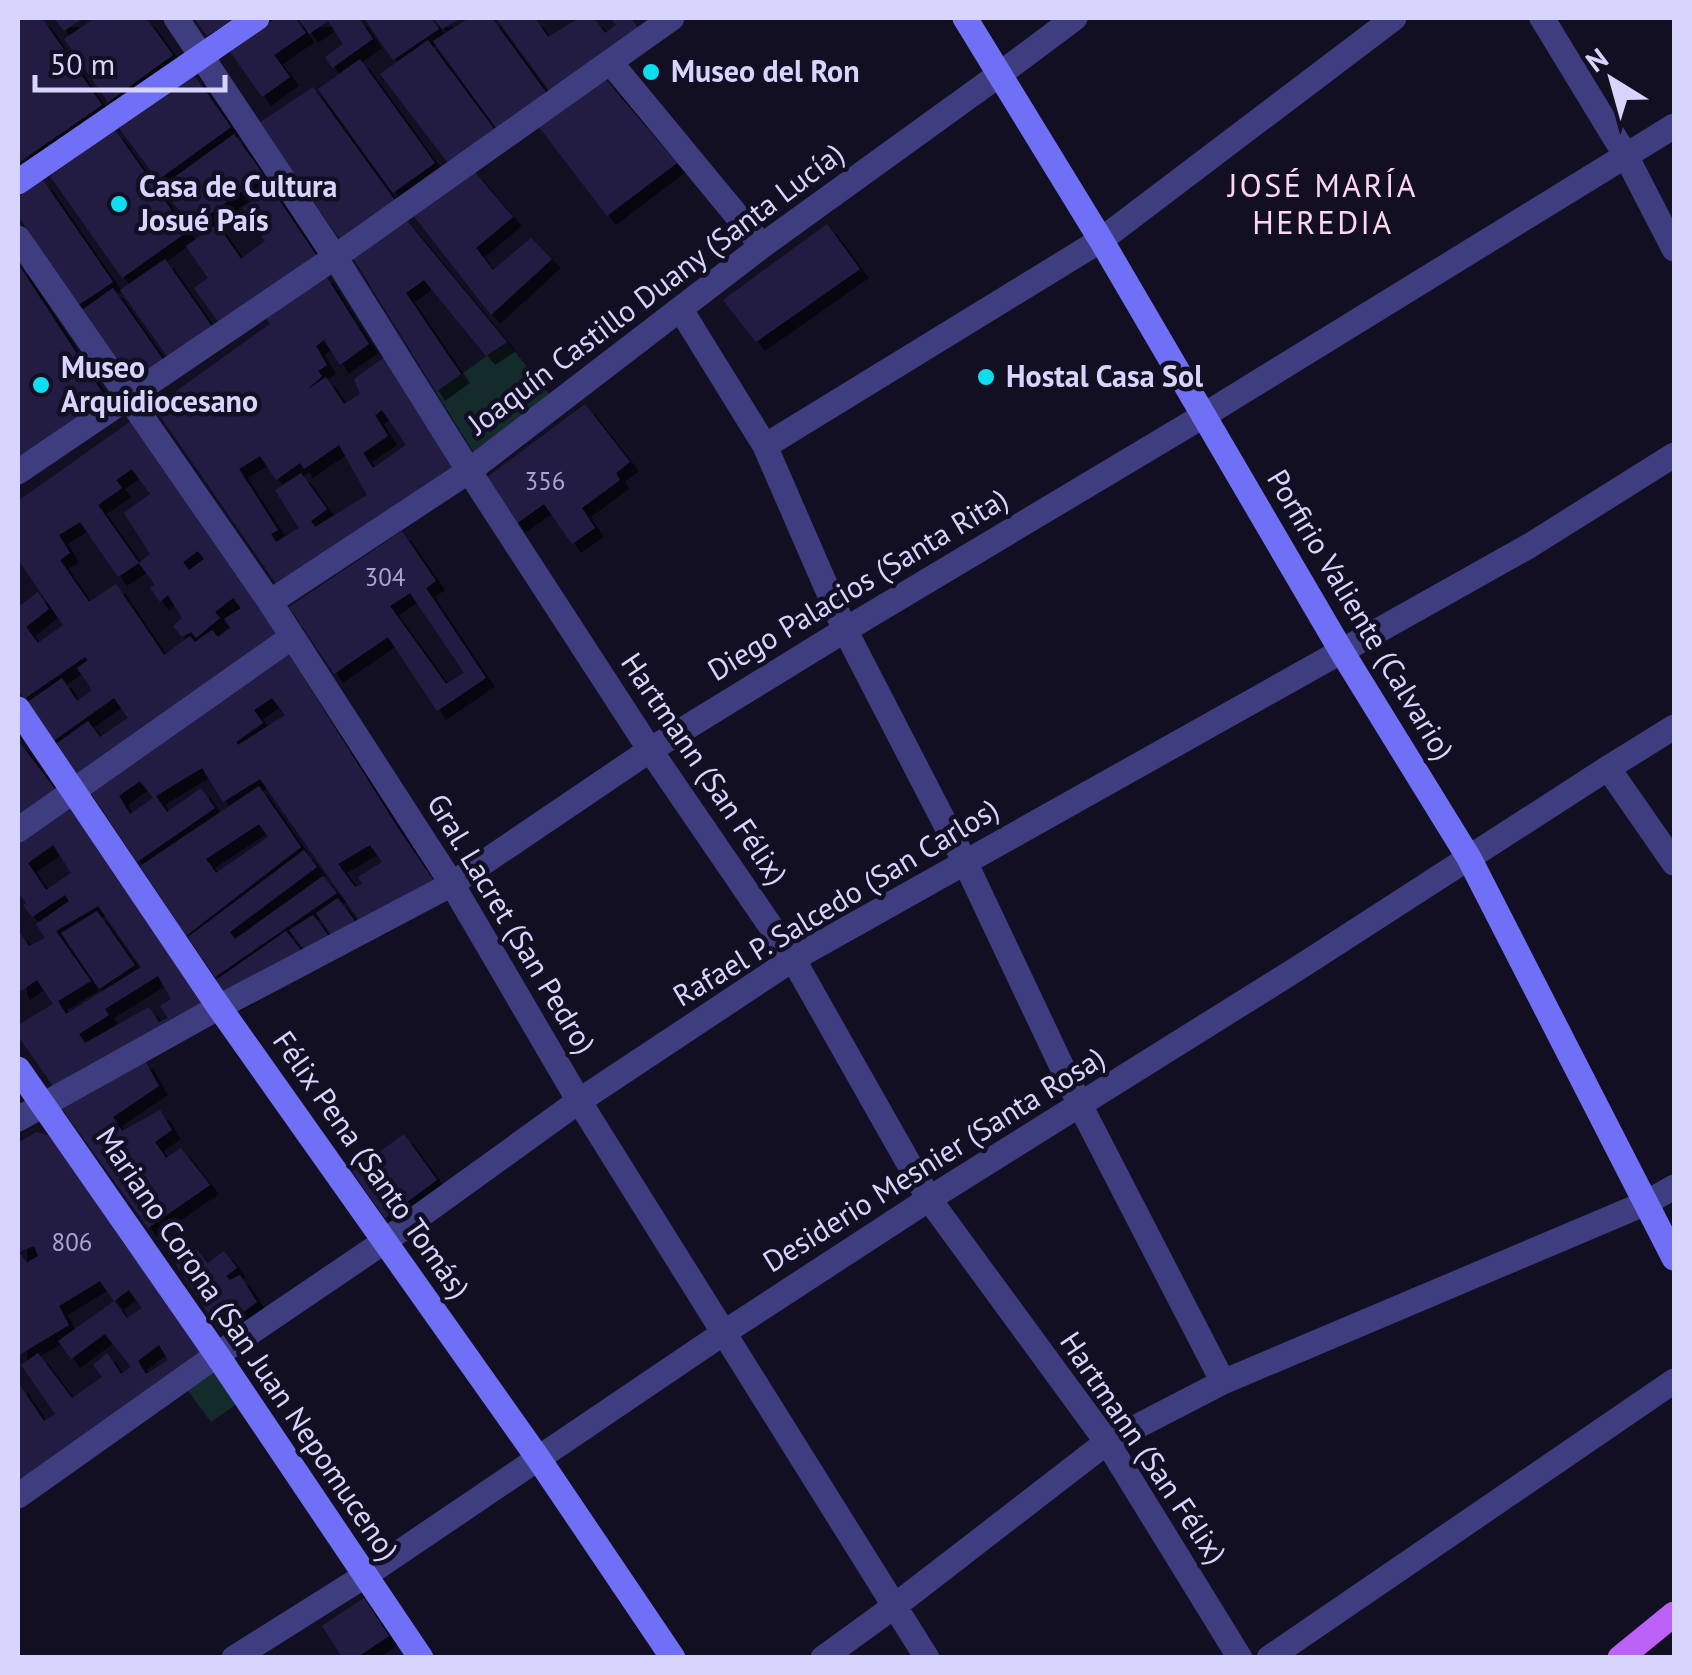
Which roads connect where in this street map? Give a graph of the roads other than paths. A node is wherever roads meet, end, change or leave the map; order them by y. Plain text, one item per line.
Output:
1 (176, 18) edge
2 (257, 18) edge
3 (966, 18) edge
4 (1074, 18) edge
5 (1394, 18) edge
6 (1542, 18) edge
7 (657, 22) edge
8 (202, 56) junction
9 (611, 63) junction
10 (1000, 74) junction
11 (1674, 126) edge
12 (1626, 156) junction
13 (18, 182) edge
14 (18, 238) edge
15 (1101, 240) junction
16 (762, 246) junction
17 (1674, 249) edge
18 (335, 257) junction
19 (682, 310) junction
20 (127, 398) junction
21 (1203, 416) junction
22 (765, 446) junction
23 (1674, 455) edge
24 (469, 471) junction
25 (18, 472) edge
26 (270, 602) junction
27 (844, 630) junction
28 (292, 637) junction
29 (1342, 652) junction
30 (18, 709) edge
31 (1674, 727) edge
32 (650, 750) junction
33 (1608, 768) junction
34 (73, 790) junction
35 (18, 830) edge
36 (1469, 858) junction
37 (966, 862) junction
38 (1674, 863) edge
39 (452, 884) junction
40 (793, 959) junction
41 (219, 1007) junction
42 (18, 1069) edge
43 (579, 1101) junction
44 (43, 1104) junction
45 (1080, 1104) junction
46 (18, 1119) edge
47 (1674, 1188) edge
48 (928, 1199) junction
49 (1646, 1203) junction
50 (386, 1240) junction
51 (1674, 1258) edge
52 (725, 1332) junction
53 (217, 1355) junction
54 (1674, 1381) edge
55 (1223, 1382) junction
56 (1107, 1442) junction
57 (538, 1458) junction
58 (18, 1496) edge
59 (366, 1575) junction
60 (896, 1605) junction
61 (1674, 1614) edge
62 (234, 1658) edge
63 (421, 1658) edge
64 (672, 1658) edge
65 (824, 1658) edge
66 (927, 1658) edge
67 (1240, 1658) edge
68 (1269, 1658) edge
69 (1620, 1658) edge

1 - 8 street, Hartmann (San Félix)
2 - 8 street
3 - 10 street, Porfirio Valiente (Calvario)
4 - 10 street, Joaquín Castillo Duany (Santa Lucía)
5 - 15 street
6 - 12 street
7 - 9 street
8 - 13 street
8 - 18 street, Hartmann (San Félix)
9 - 16 street
9 - 18 street
10 - 15 street, Porfirio Valiente (Calvario)
10 - 16 street, Joaquín Castillo Duany (Santa Lucía)
11 - 12 street, Diego Palacios (Santa Rita)
12 - 17 street
12 - 21 street, Diego Palacios (Santa Rita)
14 - 20 street, Gral. Lacret (San Pedro)
15 - 21 street, Porfirio Valiente (Calvario)
15 - 22 street
16 - 19 street, Joaquín Castillo Duany (Santa Lucía)
18 - 20 street
18 - 24 street, Hartmann (San Félix)
19 - 22 street
19 - 24 street, Joaquín Castillo Duany (Santa Lucía)
20 - 25 street
20 - 26 street, Gral. Lacret (San Pedro)
21 - 27 street, Diego Palacios (Santa Rita)
21 - 29 street, Porfirio Valiente (Calvario)
22 - 27 street
23 - 29 street, Rafael P. Salcedo (San Carlos)
24 - 26 street, Joaquín Castillo Duany (Santa Lucía)
24 - 32 street, Hartmann (San Félix)
26 - 28 street, Gral. Lacret (San Pedro)
27 - 32 street, Diego Palacios (Santa Rita)
27 - 37 street
28 - 34 street
28 - 39 street, Gral. Lacret (San Pedro)
29 - 36 street, Porfirio Valiente (Calvario)
29 - 37 street, Rafael P. Salcedo (San Carlos)
30 - 34 street, Félix Pena (Santo Tomás)
31 - 33 street, Desiderio Mesnier (Santa Rosa)
32 - 39 street, Diego Palacios (Santa Rita)
32 - 40 street, Hartmann (San Félix)
33 - 36 street, Desiderio Mesnier (Santa Rosa)
33 - 38 street
34 - 35 street
34 - 41 street, Félix Pena (Santo Tomás)
36 - 45 street, Desiderio Mesnier (Santa Rosa)
36 - 49 street, Porfirio Valiente (Calvario)
37 - 40 street, Rafael P. Salcedo (San Carlos)
37 - 45 street
39 - 41 street, Diego Palacios (Santa Rita)
39 - 43 street, Gral. Lacret (San Pedro)
40 - 43 street, Rafael P. Salcedo (San Carlos)
40 - 48 street, Hartmann (San Félix)
41 - 44 street, Diego Palacios (Santa Rita)
41 - 50 street, Félix Pena (Santo Tomás)
42 - 44 street, Mariano Corona (San Juan Nepomuceno)
43 - 50 street, Rafael P. Salcedo (San Carlos)
43 - 52 street, Gral. Lacret (San Pedro)
44 - 46 street, Diego Palacios (Santa Rita)
44 - 53 street, Mariano Corona (San Juan Nepomuceno)
45 - 48 street, Desiderio Mesnier (Santa Rosa)
45 - 55 street
47 - 49 street
48 - 52 street, Desiderio Mesnier (Santa Rosa)
48 - 56 street, Hartmann (San Félix)
49 - 51 street, Porfirio Valiente (Calvario)
49 - 55 street
50 - 53 street, Rafael P. Salcedo (San Carlos)
50 - 57 street, Félix Pena (Santo Tomás)
52 - 57 street, Desiderio Mesnier (Santa Rosa)
52 - 60 street, Gral. Lacret (San Pedro)
53 - 58 street, Rafael P. Salcedo (San Carlos)
53 - 59 street, Mariano Corona (San Juan Nepomuceno)
54 - 68 street
55 - 56 street
56 - 60 street
56 - 67 street, Hartmann (San Félix)
57 - 59 street, Desiderio Mesnier (Santa Rosa)
57 - 64 street, Félix Pena (Santo Tomás)
59 - 62 street, Desiderio Mesnier (Santa Rosa)
59 - 63 street, Mariano Corona (San Juan Nepomuceno)
60 - 65 street
60 - 66 street, Gral. Lacret (San Pedro)
61 - 69 main road

